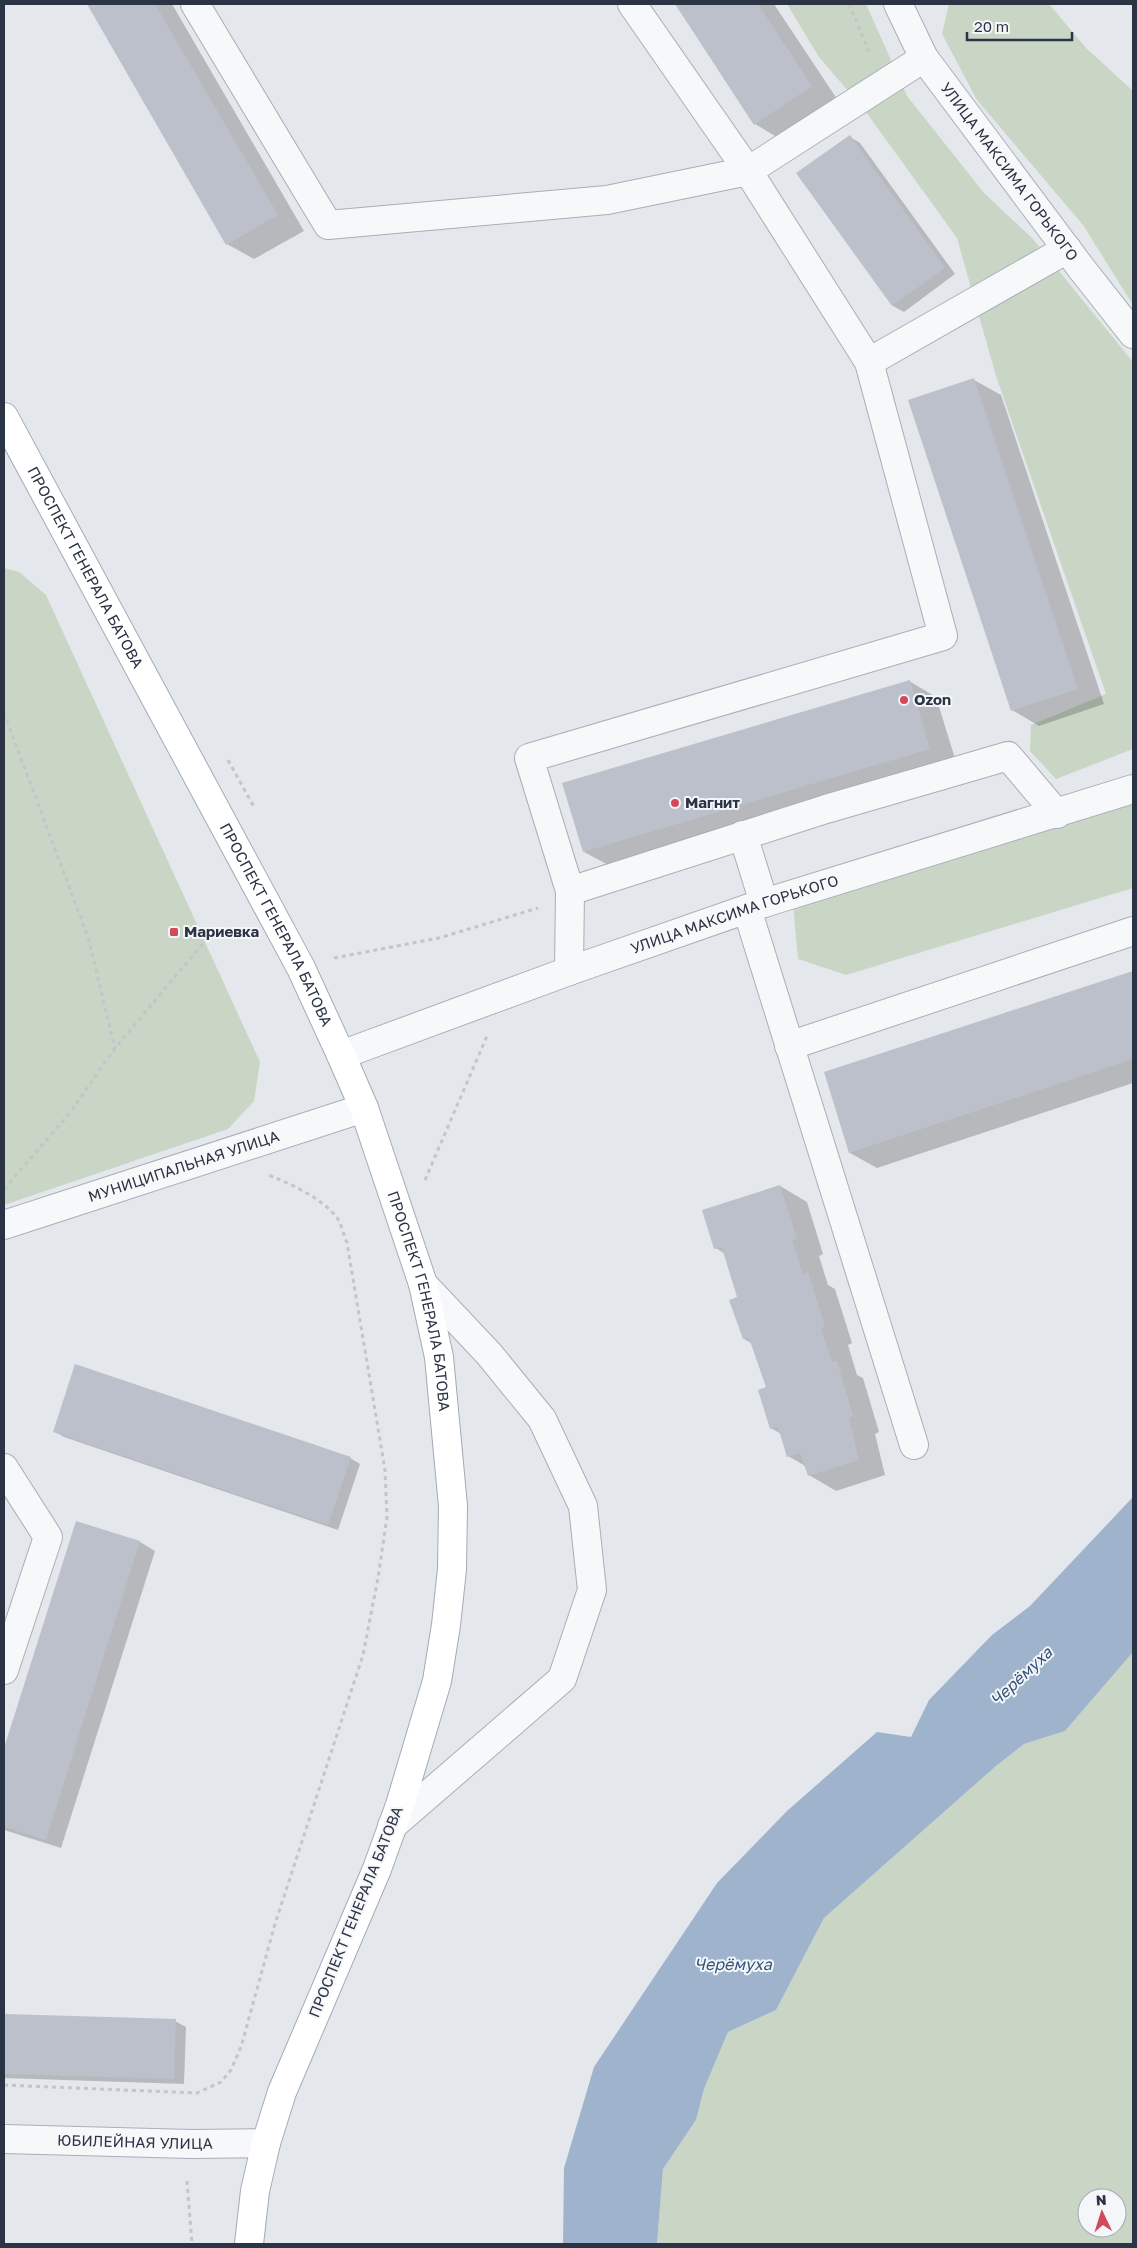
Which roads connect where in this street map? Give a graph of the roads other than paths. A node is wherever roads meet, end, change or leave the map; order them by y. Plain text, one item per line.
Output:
1 (195, 4) edge
2 (632, 4) edge
3 (898, 4) edge
4 (924, 58) junction
5 (748, 171) junction
6 (1067, 249) junction
7 (1133, 334) edge
8 (869, 362) junction
9 (4, 417) edge
10 (1133, 789) edge
11 (1057, 814) junction
12 (743, 835) junction
13 (570, 895) junction
14 (755, 906) junction
15 (1133, 931) edge
16 (569, 971) junction
17 (789, 1046) junction
18 (341, 1055) junction
19 (364, 1108) junction
20 (4, 1225) edge
21 (423, 1284) junction
22 (914, 1445) dead end
23 (6, 1480) edge
24 (4, 1670) edge
25 (392, 1826) junction
26 (4, 2139) edge
27 (266, 2143) junction
28 (248, 2244) edge

1 - 5 street
2 - 5 street
3 - 4 street, УЛИЦА МАКСИМА ГОРЬКОГО
4 - 5 street
4 - 6 street, УЛИЦА МАКСИМА ГОРЬКОГО
5 - 8 street
6 - 7 street, УЛИЦА МАКСИМА ГОРЬКОГО
6 - 8 street
8 - 13 street
9 - 18 main road, ПРОСПЕКТ ГЕНЕРАЛА БАТОВА
10 - 11 street, УЛИЦА МАКСИМА ГОРЬКОГО
11 - 12 street
11 - 14 street, УЛИЦА МАКСИМА ГОРЬКОГО
12 - 13 street
12 - 14 street
13 - 16 street
14 - 16 street, УЛИЦА МАКСИМА ГОРЬКОГО
14 - 17 street
15 - 17 street
16 - 18 street, УЛИЦА МАКСИМА ГОРЬКОГО
17 - 22 street
18 - 19 main road, ПРОСПЕКТ ГЕНЕРАЛА БАТОВА
19 - 20 street, МУНИЦИПАЛЬНАЯ УЛИЦА
19 - 21 main road, ПРОСПЕКТ ГЕНЕРАЛА БАТОВА
21 - 25 main road, ПРОСПЕКТ ГЕНЕРАЛА БАТОВА
21 - 25 street
23 - 24 street
25 - 27 main road, ПРОСПЕКТ ГЕНЕРАЛА БАТОВА
26 - 27 street, ЮБИЛЕЙНАЯ УЛИЦА
27 - 28 main road, ПРОСПЕКТ ГЕНЕРАЛА БАТОВА

